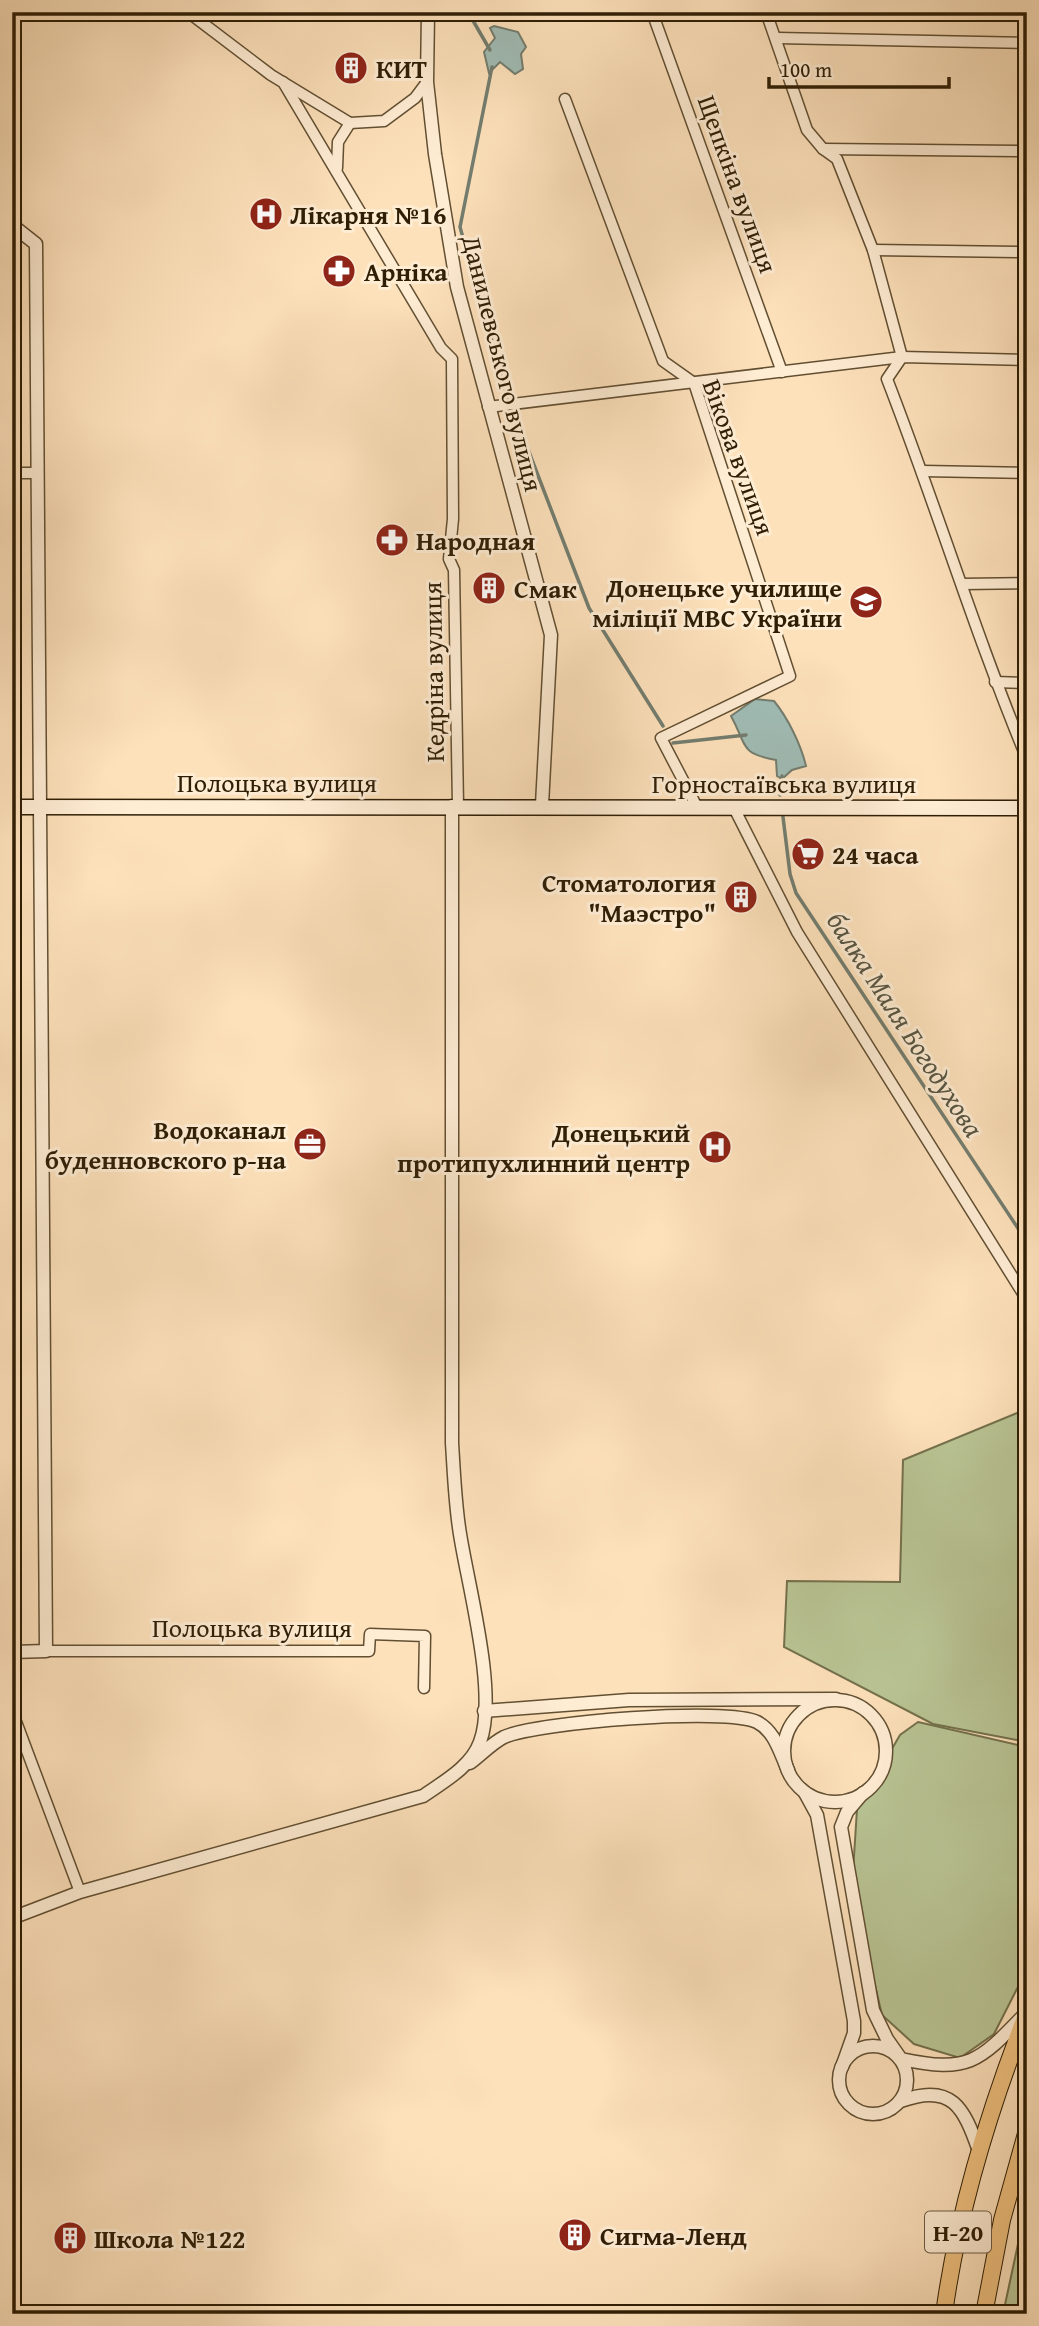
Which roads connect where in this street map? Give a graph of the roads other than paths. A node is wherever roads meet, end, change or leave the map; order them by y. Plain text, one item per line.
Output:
1 (188, 12) edge
2 (428, 12) edge
3 (652, 12) edge
4 (766, 12) edge
5 (777, 38) junction
6 (1027, 43) edge
7 (283, 82) junction
8 (427, 82) junction
9 (565, 99) dead end
10 (350, 123) junction
11 (822, 149) junction
12 (1027, 151) edge
13 (337, 173) junction
14 (12, 225) edge
15 (873, 250) junction
16 (1027, 252) edge
17 (902, 357) junction
18 (1027, 360) edge
19 (782, 372) junction
20 (694, 383) junction
21 (488, 407) junction
22 (923, 471) junction
23 (38, 472) junction
24 (12, 473) edge
25 (1027, 473) edge
26 (1027, 583) edge
27 (962, 584) junction
28 (995, 682) junction
29 (1027, 683) edge
30 (1027, 759) edge
31 (455, 806) junction
32 (542, 806) junction
33 (12, 807) edge
34 (40, 807) junction
35 (696, 807) junction
36 (734, 808) junction
37 (1027, 808) edge
38 (1027, 1300) edge
39 (46, 1651) junction
40 (12, 1652) edge
41 (424, 1688) dead end
42 (836, 1699) junction
43 (12, 1711) edge
44 (484, 1711) junction
45 (788, 1770) junction
46 (459, 1772) junction
47 (803, 1790) junction
48 (863, 1793) junction
49 (80, 1892) junction
50 (12, 1918) edge
51 (1027, 2013) edge
52 (901, 2059) junction
53 (842, 2067) junction
54 (901, 2101) junction
55 (1027, 2130) edge
56 (979, 2151) junction
57 (944, 2314) edge
58 (984, 2314) edge

1 - 7 street, Кедріна вулиця
2 - 8 street, Данилевського вулиця
3 - 19 street, Щепкіна вулиця
4 - 5 street
5 - 6 street
5 - 11 street
7 - 10 street, Кедріна вулиця
7 - 13 street, Кедріна вулиця
8 - 10 street
8 - 21 street, Данилевського вулиця
9 - 20 street, Вікова вулиця
10 - 13 street
11 - 12 street
11 - 15 street
13 - 31 street, Кедріна вулиця
14 - 23 street
15 - 16 street
15 - 17 street
17 - 18 street
17 - 19 street
17 - 22 street
19 - 20 street
20 - 21 street
20 - 35 street, Вікова вулиця
21 - 32 street, Данилевського вулиця
22 - 25 street
22 - 27 street
23 - 24 street
23 - 34 street
26 - 27 street
27 - 28 street
28 - 29 street
28 - 30 street
31 - 32 main road, Полоцька вулиця
31 - 34 main road, Полоцька вулиця
31 - 44 street
32 - 35 main road, Горностаївська вулиця
33 - 34 main road, Полоцька вулиця
34 - 39 street
35 - 36 main road, Горностаївська вулиця
36 - 37 main road, Горностаївська вулиця
36 - 38 street
39 - 40 street, Полоцька вулиця
39 - 41 street, Полоцька вулиця
42 - 44 street
42 - 45 street
42 - 48 street
43 - 49 street
44 - 46 street
45 - 46 street
45 - 47 street
46 - 49 street
47 - 48 street
47 - 53 street
48 - 52 street
49 - 50 street
51 - 52 street
51 - 56 main road, Н-20
52 - 53 street
52 - 54 street
53 - 54 street
54 - 56 street
55 - 58 main road, Н-20
56 - 57 main road, Н-20

